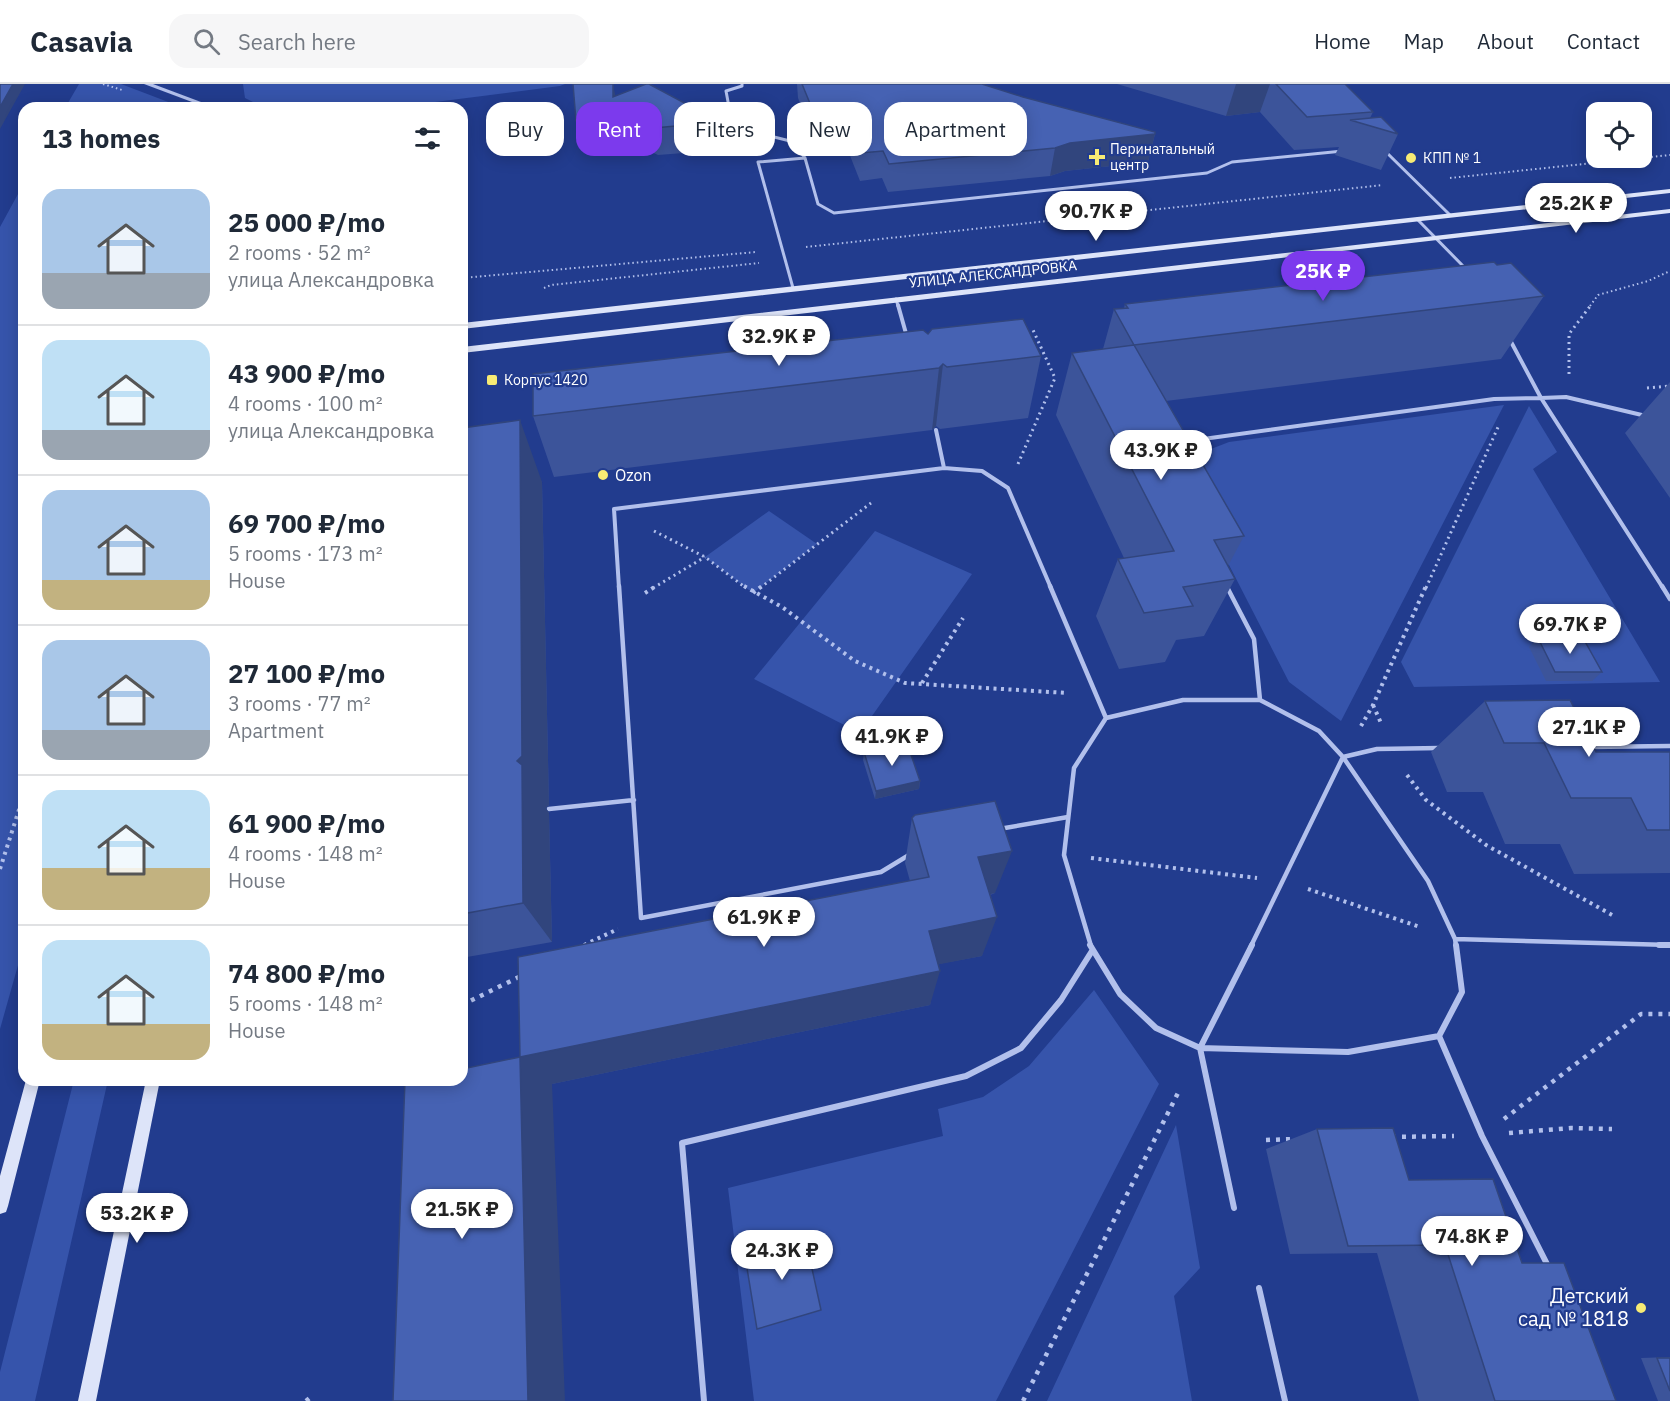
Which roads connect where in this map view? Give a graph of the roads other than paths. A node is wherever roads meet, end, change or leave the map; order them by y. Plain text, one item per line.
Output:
1 (147, 84) edge
2 (742, 84) edge
3 (197, 102) edge
4 (1382, 147) edge
5 (1347, 150) edge
6 (805, 158) junction
7 (1670, 191) edge
8 (1670, 211) edge
9 (1450, 215) junction
10 (1417, 219) junction
11 (1435, 237) junction
12 (1471, 274) edge
13 (793, 288) junction
14 (896, 298) junction
15 (468, 325) edge
16 (1505, 330) edge
17 (909, 343) edge
18 (468, 349) edge
19 (1541, 398) junction
20 (1647, 417) dead end
21 (936, 430) edge
22 (1179, 449) edge
23 (944, 468) junction
24 (1222, 576) edge
25 (1670, 599) edge
26 (1260, 700) junction
27 (1106, 718) junction
28 (1670, 746) edge
29 (1577, 747) edge
30 (1450, 748) dead end
31 (1343, 757) junction
32 (634, 800) junction
33 (549, 809) dead end
34 (1068, 817) junction
35 (988, 831) edge
36 (911, 853) edge
37 (1455, 939) junction
38 (1670, 945) edge
39 (1092, 951) junction
40 (1439, 1036) junction
41 (1200, 1048) junction
42 (31, 1086) edge
43 (152, 1086) edge
44 (0, 1206) edge
45 (1234, 1208) dead end
46 (1550, 1271) edge
47 (1259, 1288) dead end
48 (87, 1401) edge
49 (704, 1401) edge
50 (1285, 1401) edge

1 - 3 street
2 - 6 lane
4 - 9 lane
5 - 6 lane
6 - 13 lane
7 - 9 main road, УЛИЦА АЛЕКСАНДРОВКА
8 - 11 main road, УЛИЦА АЛЕКСАНДРОВКА
9 - 10 main road, УЛИЦА АЛЕКСАНДРОВКА
10 - 11 lane
10 - 13 main road, УЛИЦА АЛЕКСАНДРОВКА
11 - 12 lane
11 - 14 main road, УЛИЦА АЛЕКСАНДРОВКА
13 - 15 main road, УЛИЦА АЛЕКСАНДРОВКА
14 - 17 lane
14 - 18 main road, УЛИЦА АЛЕКСАНДРОВКА
16 - 19 lane
19 - 20 lane
19 - 22 lane
19 - 25 lane
21 - 23 lane
23 - 27 lane
23 - 32 lane
24 - 26 lane
26 - 27 lane
26 - 31 lane
27 - 34 lane
28 - 29 lane
30 - 31 lane
31 - 37 lane
31 - 41 lane
32 - 33 lane
32 - 36 lane
34 - 35 lane
34 - 39 lane
37 - 38 lane
37 - 40 lane
39 - 41 lane
39 - 49 lane
40 - 41 lane
40 - 46 lane
41 - 45 lane
42 - 44 main road
43 - 48 main road
47 - 50 lane

